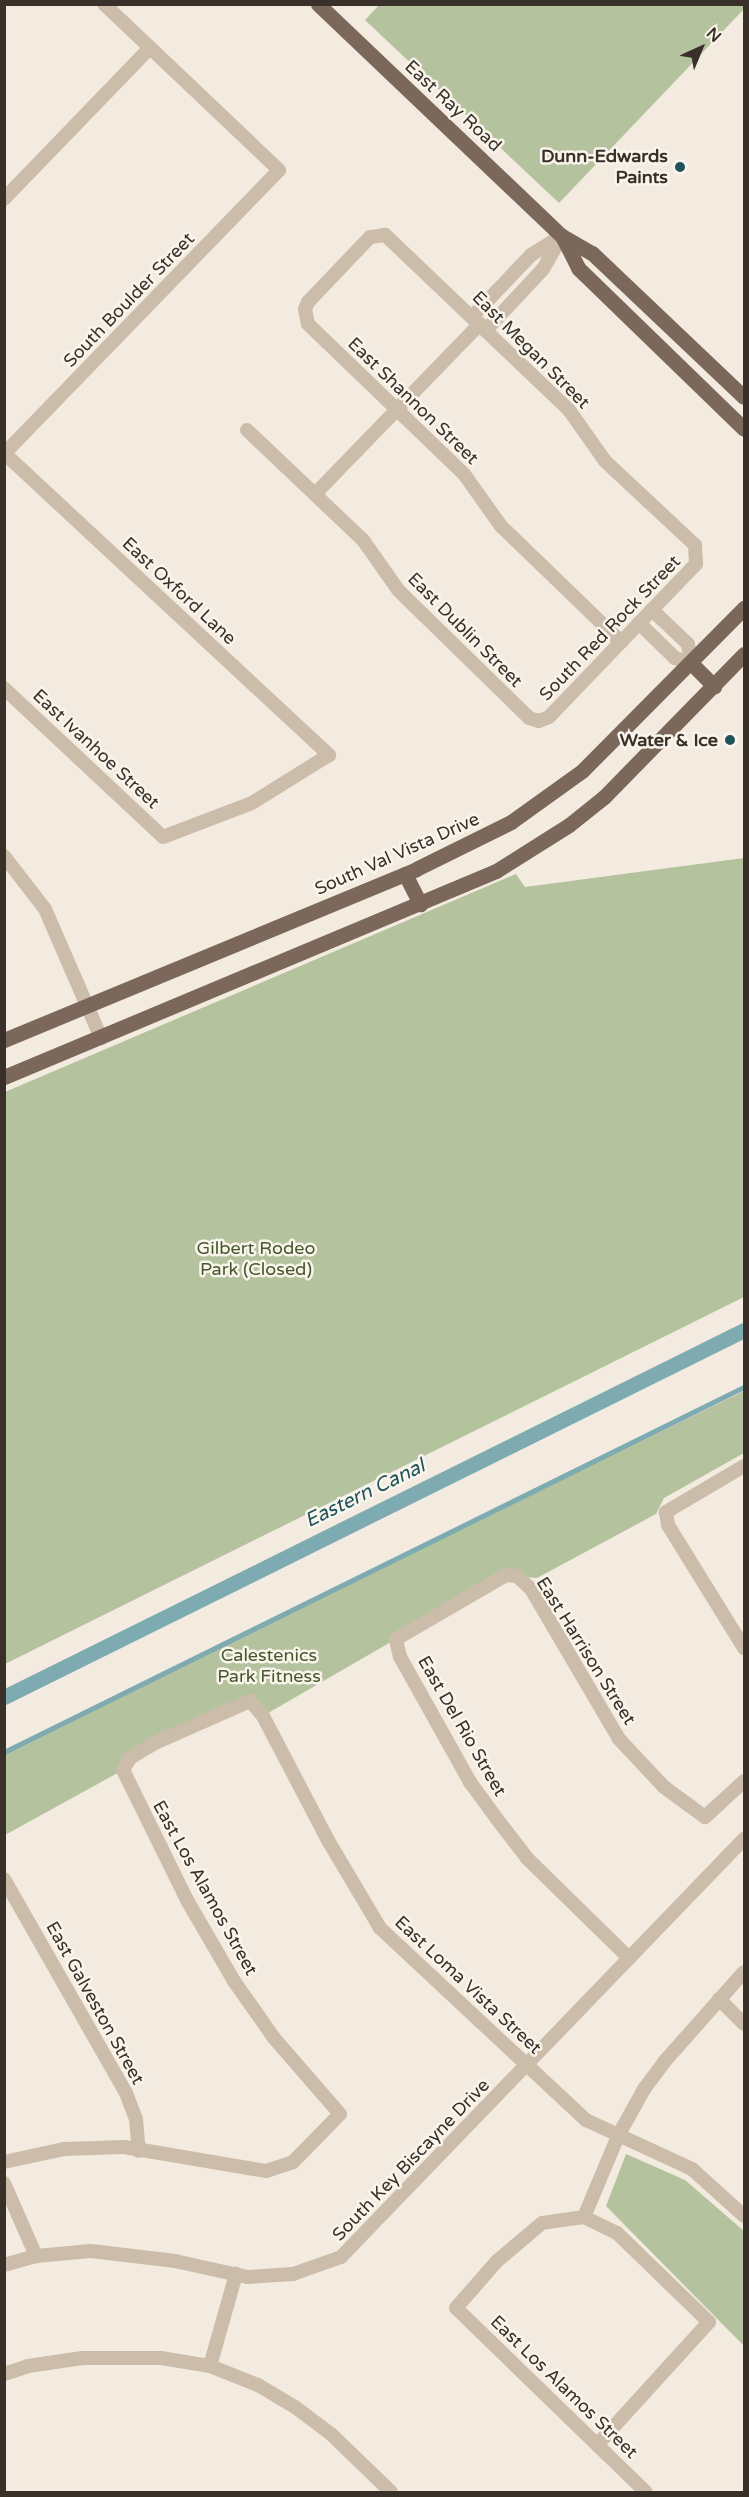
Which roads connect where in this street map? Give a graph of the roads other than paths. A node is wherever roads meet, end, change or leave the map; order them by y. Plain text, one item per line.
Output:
1 (104, 4) edge
2 (318, 4) edge
3 (150, 48) junction
4 (4, 199) edge
5 (562, 236) junction
6 (305, 317) joint
7 (479, 324) junction
8 (744, 397) edge
9 (397, 409) junction
10 (744, 429) edge
11 (247, 430) dead end
12 (5, 454) edge
13 (315, 494) junction
14 (698, 553) joint
15 (744, 608) edge
16 (652, 609) junction
17 (639, 624) junction
18 (621, 642) junction
19 (744, 654) edge
20 (691, 663) junction
21 (714, 686) junction
22 (4, 688) edge
23 (539, 721) joint
24 (163, 837) joint
25 (4, 856) edge
26 (405, 874) junction
27 (420, 904) junction
28 (88, 1007) junction
29 (101, 1038) junction
30 (4, 1040) edge
31 (4, 1077) edge
32 (744, 1467) edge
33 (396, 1638) joint
34 (744, 1648) edge
35 (130, 1758) joint
36 (744, 1781) edge
37 (744, 1839) edge
38 (4, 1879) edge
39 (629, 1958) junction
40 (744, 1972) edge
41 (719, 2000) junction
42 (744, 2024) edge
43 (527, 2066) junction
44 (618, 2136) junction
45 (139, 2151) junction
46 (4, 2162) edge
47 (4, 2183) edge
48 (744, 2216) edge
49 (584, 2217) junction
50 (36, 2256) junction
51 (4, 2265) edge
52 (236, 2274) junction
53 (210, 2367) junction
54 (4, 2374) edge
55 (597, 2445) junction
56 (391, 2493) edge
57 (646, 2493) edge

1 - 3 street
2 - 5 main road, East Ray Road
3 - 4 street
3 - 12 street, South Boulder Street
5 - 7 street
5 - 7 street
5 - 8 main road, East Ray Road
5 - 10 main road, East Ray Road
6 - 7 street, East Megan Street
6 - 9 street, East Shannon Street
7 - 9 street
7 - 14 street, East Megan Street
9 - 13 street
9 - 18 street, East Shannon Street
11 - 13 street, East Dublin Street
12 - 24 street, East Oxford Lane
13 - 23 street, East Dublin Street
14 - 16 street, South Red Rock Street
15 - 20 main road, South Val Vista Drive
16 - 17 street, South Red Rock Street
16 - 20 street
17 - 18 street, South Red Rock Street
17 - 20 street
18 - 23 street, South Red Rock Street
19 - 21 main road
20 - 21 main road
20 - 26 main road, South Val Vista Drive
21 - 27 main road
22 - 24 street, East Ivanhoe Street
25 - 28 street
26 - 27 main road
26 - 28 main road, South Val Vista Drive
27 - 29 main road
28 - 29 street
28 - 30 main road, South Val Vista Drive
29 - 31 main road
32 - 34 street
33 - 36 street, East Harrison Street
33 - 39 street, East Del Rio Street
35 - 43 street, East Loma Vista Street
35 - 45 street, East Los Alamos Street
37 - 39 street, South Key Biscayne Drive
38 - 45 street, East Galveston Street
39 - 43 street, South Key Biscayne Drive
40 - 41 street
41 - 42 street
41 - 44 street
43 - 44 street, East Loma Vista Street
43 - 52 street, South Key Biscayne Drive
44 - 48 street, East Loma Vista Street
44 - 49 street
45 - 46 street
47 - 50 street
49 - 55 street
49 - 55 street, East Los Alamos Street
50 - 51 street, South Key Biscayne Drive
50 - 52 street, South Key Biscayne Drive
52 - 53 street
53 - 54 street
53 - 56 street
55 - 57 street, East Los Alamos Street

